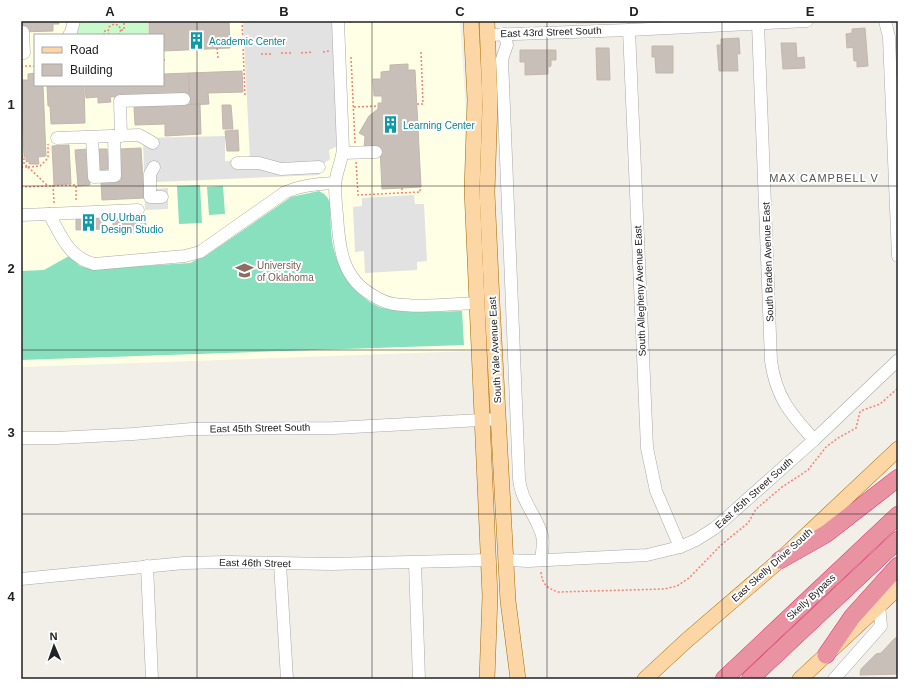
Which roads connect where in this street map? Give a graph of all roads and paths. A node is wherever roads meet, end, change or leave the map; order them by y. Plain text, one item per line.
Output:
1 (74, 21) edge
2 (124, 21) edge
3 (242, 21) edge
4 (338, 21) edge
5 (807, 21) edge
6 (885, 21) edge
7 (758, 24) junction
8 (472, 28) edge
9 (487, 28) edge
10 (121, 30) junction
11 (629, 30) junction
12 (108, 31) junction
13 (23, 32) dead end
14 (70, 34) edge
15 (104, 34) edge
16 (110, 34) edge
17 (119, 34) edge
18 (506, 34) junction
19 (217, 48) dead end
20 (27, 52) edge
21 (313, 52) dead end
22 (421, 52) dead end
23 (281, 53) dead end
24 (292, 53) dead end
25 (301, 53) dead end
26 (261, 54) dead end
27 (271, 54) dead end
28 (351, 56) dead end
29 (218, 58) dead end
30 (21, 66) edge
31 (34, 66) edge
32 (245, 96) dead end
33 (184, 99) dead end
34 (417, 104) dead end
35 (378, 106) dead end
36 (354, 108) junction
37 (118, 136) junction
38 (92, 137) junction
39 (52, 141) joint
40 (153, 143) dead end
41 (356, 152) junction
42 (376, 152) dead end
43 (343, 153) junction
44 (21, 157) edge
45 (236, 163) dead end
46 (21, 167) edge
47 (28, 167) junction
48 (154, 167) dead end
49 (319, 167) dead end
50 (288, 168) junction
51 (335, 183) junction
52 (53, 185) junction
53 (48, 186) junction
54 (21, 187) edge
55 (420, 187) dead end
56 (294, 188) junction
57 (402, 188) dead end
58 (402, 193) junction
59 (162, 197) dead end
60 (77, 207) dead end
61 (138, 210) dead end
62 (51, 211) junction
63 (21, 215) edge
64 (898, 256) edge
65 (492, 302) junction
66 (476, 303) junction
67 (898, 360) edge
68 (483, 420) junction
69 (499, 420) junction
70 (21, 438) edge
71 (814, 440) junction
72 (898, 449) edge
73 (898, 478) edge
74 (898, 515) edge
75 (898, 540) edge
76 (680, 547) junction
77 (489, 560) junction
78 (506, 560) junction
79 (541, 560) junction
80 (780, 560) junction
81 (414, 563) junction
82 (280, 564) junction
83 (147, 566) junction
84 (898, 566) edge
85 (21, 578) edge
86 (898, 588) edge
87 (879, 605) junction
88 (826, 655) junction
89 (837, 678) edge
90 (152, 679) edge
91 (287, 679) edge
92 (419, 679) edge
93 (487, 679) edge
94 (518, 679) edge
95 (645, 679) edge
96 (724, 679) edge
97 (750, 679) edge
98 (800, 679) edge

1 - 14 street
2 - 10 path
3 - 32 path
4 - 43 street
5 - 7 street, East 43rd Street South
6 - 64 street
7 - 11 street, East 43rd Street South
7 - 71 street, South Braden Avenue East
8 - 9 main road
8 - 66 main road, South Yale Avenue East
9 - 18 street, East 43rd Street South
9 - 65 main road, South Yale Avenue East
10 - 12 path
10 - 17 path
11 - 18 street, East 43rd Street South
11 - 76 street, South Allegheny Avenue East
12 - 15 path
12 - 16 path
13 - 20 street
18 - 79 street, South Yale Avenue East
19 - 29 path
21 - 25 path
22 - 34 path
23 - 24 path
26 - 27 path
28 - 36 path
30 - 31 path
33 - 37 street
35 - 36 path
36 - 41 path
37 - 38 street
37 - 38 street
37 - 40 street
38 - 39 street
39 - 47 path
41 - 42 street
41 - 43 street
41 - 58 path
43 - 51 street
44 - 47 path
45 - 50 street
46 - 47 path
47 - 53 path
48 - 59 street
49 - 50 street
50 - 56 street
51 - 56 street
51 - 66 street
52 - 53 path
52 - 60 path
52 - 62 path
53 - 54 path
55 - 58 path
56 - 62 street
57 - 58 path
61 - 62 street
62 - 63 street
65 - 66 main road
65 - 69 main road, South Yale Avenue East
66 - 68 main road, South Yale Avenue East
67 - 71 street, East 45th Street South
68 - 69 street, East 45th Street South
68 - 70 street, East 45th Street South
68 - 77 main road, South Yale Avenue East
69 - 78 main road, South Yale Avenue East
71 - 76 street, East 45th Street South
72 - 80 main road, East Skelly Drive South
73 - 80 highway
74 - 96 highway, Skelly Bypass
75 - 97 highway, Skelly Bypass
76 - 79 street, East 45th Street South
77 - 78 main road
77 - 81 street, East 46th Street
77 - 93 main road, South Yale Avenue East
78 - 79 street, East 45th Street South
78 - 94 main road, South Yale Avenue East
80 - 95 main road, East Skelly Drive South
81 - 82 street, East 46th Street
81 - 92 street
82 - 83 street, East 46th Street
82 - 91 street
83 - 85 street, East 46th Street
83 - 90 street
84 - 88 highway
86 - 87 main road
87 - 88 main road
87 - 89 street
88 - 98 main road

